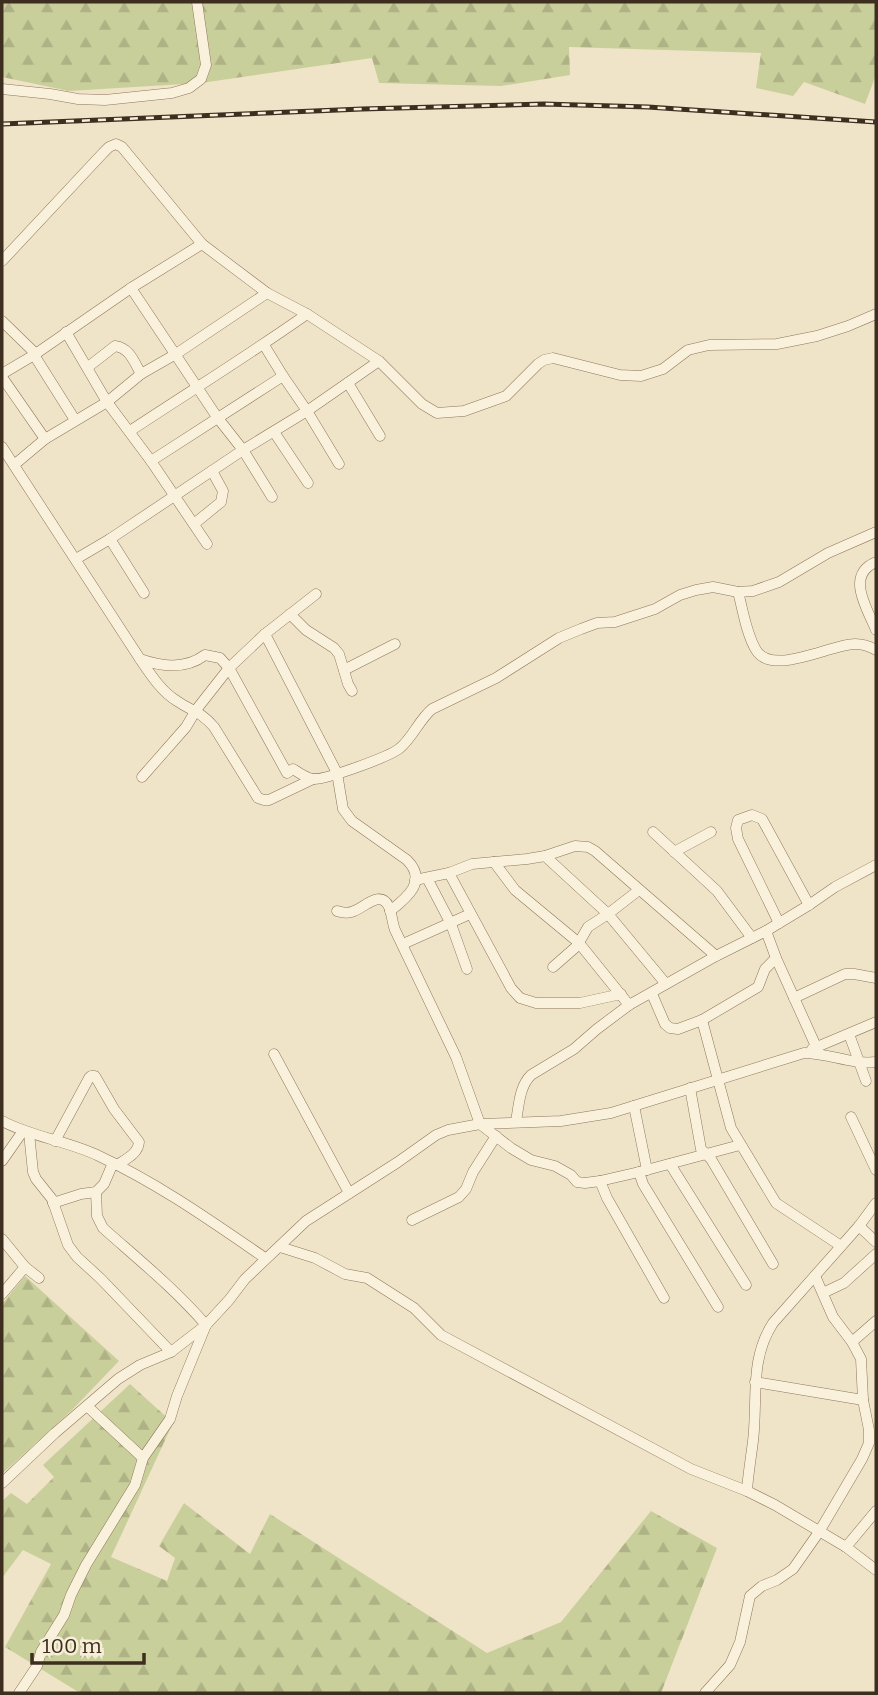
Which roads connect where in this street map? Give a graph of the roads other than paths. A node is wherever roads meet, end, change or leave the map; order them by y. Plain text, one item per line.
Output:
1 (197, 2) edge
2 (2, 89) edge
3 (202, 244) junction
4 (2, 261) edge
5 (131, 288) junction
6 (267, 293) junction
7 (307, 314) junction
8 (876, 314) edge
9 (2, 321) edge
10 (65, 332) junction
11 (264, 345) junction
12 (35, 354) junction
13 (176, 354) junction
14 (379, 361) junction
15 (88, 367) junction
16 (141, 374) junction
17 (2, 376) edge
18 (283, 376) junction
19 (348, 383) junction
20 (196, 387) junction
21 (107, 402) junction
22 (307, 411) junction
23 (217, 417) junction
24 (75, 420) junction
25 (130, 431) junction
26 (274, 432) junction
27 (380, 436) dead end
28 (45, 439) junction
29 (2, 447) edge
30 (243, 450) junction
31 (151, 461) junction
32 (339, 464) dead end
33 (14, 465) junction
34 (212, 471) junction
35 (308, 483) dead end
36 (174, 495) junction
37 (272, 498) dead end
38 (194, 524) junction
39 (876, 532) edge
40 (110, 539) junction
41 (207, 544) dead end
42 (76, 559) junction
43 (876, 562) edge
44 (738, 592) junction
45 (144, 593) dead end
46 (316, 594) dead end
47 (290, 614) junction
48 (876, 630) edge
49 (265, 634) junction
50 (395, 644) dead end
51 (876, 650) edge
52 (140, 659) junction
53 (229, 668) junction
54 (344, 670) junction
55 (352, 691) dead end
56 (196, 710) junction
57 (337, 773) junction
58 (142, 777) dead end
59 (313, 779) junction
60 (653, 832) dead end
61 (711, 832) dead end
62 (674, 852) junction
63 (545, 856) junction
64 (494, 862) junction
65 (876, 865) edge
66 (449, 873) junction
67 (427, 878) junction
68 (415, 880) junction
69 (639, 890) junction
70 (809, 905) junction
71 (390, 911) junction
72 (337, 912) dead end
73 (470, 914) junction
74 (608, 914) junction
75 (779, 923) junction
76 (450, 924) junction
77 (766, 931) junction
78 (752, 938) junction
79 (579, 943) junction
80 (403, 944) junction
81 (716, 956) junction
82 (776, 958) junction
83 (553, 967) dead end
84 (467, 969) dead end
85 (876, 978) edge
86 (666, 984) junction
87 (621, 994) junction
88 (652, 994) junction
89 (794, 998) junction
90 (629, 1006) junction
91 (702, 1020) junction
92 (876, 1022) edge
93 (849, 1034) junction
94 (818, 1050) junction
95 (274, 1054) dead end
96 (859, 1062) junction
97 (876, 1062) edge
98 (719, 1080) junction
99 (866, 1081) dead end
100 (690, 1088) junction
101 (634, 1106) junction
102 (851, 1117) dead end
103 (2, 1121) edge
104 (516, 1121) junction
105 (480, 1124) junction
106 (26, 1132) junction
107 (496, 1136) junction
108 (55, 1141) junction
109 (740, 1145) junction
110 (706, 1154) junction
111 (2, 1161) edge
112 (115, 1164) junction
113 (670, 1164) junction
114 (876, 1170) edge
115 (643, 1171) junction
116 (600, 1181) junction
117 (96, 1192) junction
118 (349, 1193) junction
119 (53, 1203) junction
120 (876, 1203) edge
121 (412, 1220) dead end
122 (859, 1226) junction
123 (2, 1239) edge
124 (876, 1242) edge
125 (841, 1246) junction
126 (280, 1247) junction
127 (265, 1258) junction
128 (873, 1258) edge
129 (773, 1264) dead end
130 (25, 1267) junction
131 (876, 1273) edge
132 (815, 1276) junction
133 (39, 1278) dead end
134 (746, 1285) dead end
135 (823, 1293) junction
136 (2, 1294) edge
137 (664, 1298) dead end
138 (718, 1307) dead end
139 (876, 1321) edge
140 (206, 1325) junction
141 (852, 1342) junction
142 (171, 1352) junction
143 (755, 1382) junction
144 (863, 1400) junction
145 (87, 1406) junction
146 (873, 1432) edge
147 (143, 1458) junction
148 (2, 1483) edge
149 (747, 1491) junction
150 (876, 1511) edge
151 (819, 1532) junction
152 (846, 1547) junction
153 (876, 1570) edge
154 (19, 1693) edge
155 (705, 1693) edge

1 - 2 street
3 - 4 street
3 - 5 street
3 - 6 street
5 - 10 street
5 - 13 street
6 - 7 street
6 - 13 street
7 - 11 street
7 - 14 street
8 - 14 street
9 - 12 street
10 - 12 street
10 - 15 street
11 - 18 street
11 - 20 street
12 - 17 street
12 - 24 street
13 - 16 street
13 - 20 street
14 - 19 street
15 - 16 street
15 - 21 street
16 - 21 street
17 - 28 street
18 - 22 street
18 - 23 street
19 - 22 street
19 - 27 street
20 - 23 street
20 - 25 street
21 - 24 street
21 - 25 street
22 - 26 street
22 - 32 street
23 - 30 street
23 - 31 street
24 - 28 street
25 - 31 street
26 - 30 street
26 - 35 street
28 - 33 street
29 - 33 street
30 - 34 street
30 - 37 street
31 - 36 street
33 - 42 street
34 - 36 street
34 - 38 street
36 - 38 street
36 - 40 street
38 - 41 street
39 - 44 street
40 - 42 street
40 - 45 street
42 - 52 street
43 - 48 street
44 - 51 street
44 - 57 street
46 - 47 street
47 - 49 street
47 - 54 street
49 - 53 street
49 - 57 street
50 - 54 street
52 - 53 street
52 - 56 street
53 - 56 street
53 - 59 street
54 - 55 street
56 - 58 street
56 - 59 street
57 - 59 street
57 - 68 street
60 - 62 street
61 - 62 street
62 - 78 street
63 - 64 street
63 - 69 street
63 - 74 street
64 - 66 street
64 - 79 street
65 - 70 street
66 - 67 street
66 - 73 street
67 - 68 street
67 - 76 street
68 - 71 street
69 - 74 street
69 - 81 street
70 - 75 street
70 - 75 street
71 - 72 street
71 - 80 street
73 - 76 street
73 - 87 street
74 - 79 street
74 - 86 street
75 - 77 street
76 - 80 street
76 - 84 street
77 - 78 street
77 - 82 street
78 - 81 street
79 - 83 street
79 - 87 street
80 - 105 street
81 - 86 street
82 - 89 street
82 - 91 street
85 - 89 street
86 - 88 street
87 - 90 street
88 - 90 street
88 - 91 street
89 - 94 street
90 - 104 street
91 - 98 street
92 - 93 street
93 - 94 street
93 - 96 street
94 - 96 street
94 - 98 street
95 - 118 street
96 - 97 street
96 - 99 street
98 - 100 street
98 - 109 street
100 - 101 street
100 - 110 street
101 - 104 street
101 - 115 street
102 - 114 street
103 - 106 street
104 - 105 street
105 - 107 street
105 - 118 street
106 - 108 street
106 - 111 street
106 - 119 street
107 - 116 street
107 - 121 street
108 - 112 street
108 - 112 street
109 - 110 street
109 - 125 street
110 - 113 street
110 - 129 street
112 - 117 street
112 - 127 street
113 - 115 street
113 - 134 street
115 - 116 street
115 - 138 street
116 - 137 street
117 - 119 street
117 - 140 street
118 - 126 street
119 - 142 street
120 - 122 street
122 - 124 street
122 - 125 street
123 - 130 street
125 - 132 street
126 - 127 street
126 - 149 street
127 - 140 street
128 - 131 street
128 - 135 street
130 - 133 street
130 - 136 street
132 - 135 street
132 - 143 street
135 - 141 street
139 - 141 street
140 - 142 street
140 - 147 street
141 - 144 street
142 - 145 street
143 - 144 street
143 - 149 street
144 - 146 street
145 - 147 street
145 - 148 street
146 - 151 street
147 - 154 street
149 - 151 street
150 - 152 street
151 - 152 street
151 - 155 street
152 - 153 street

